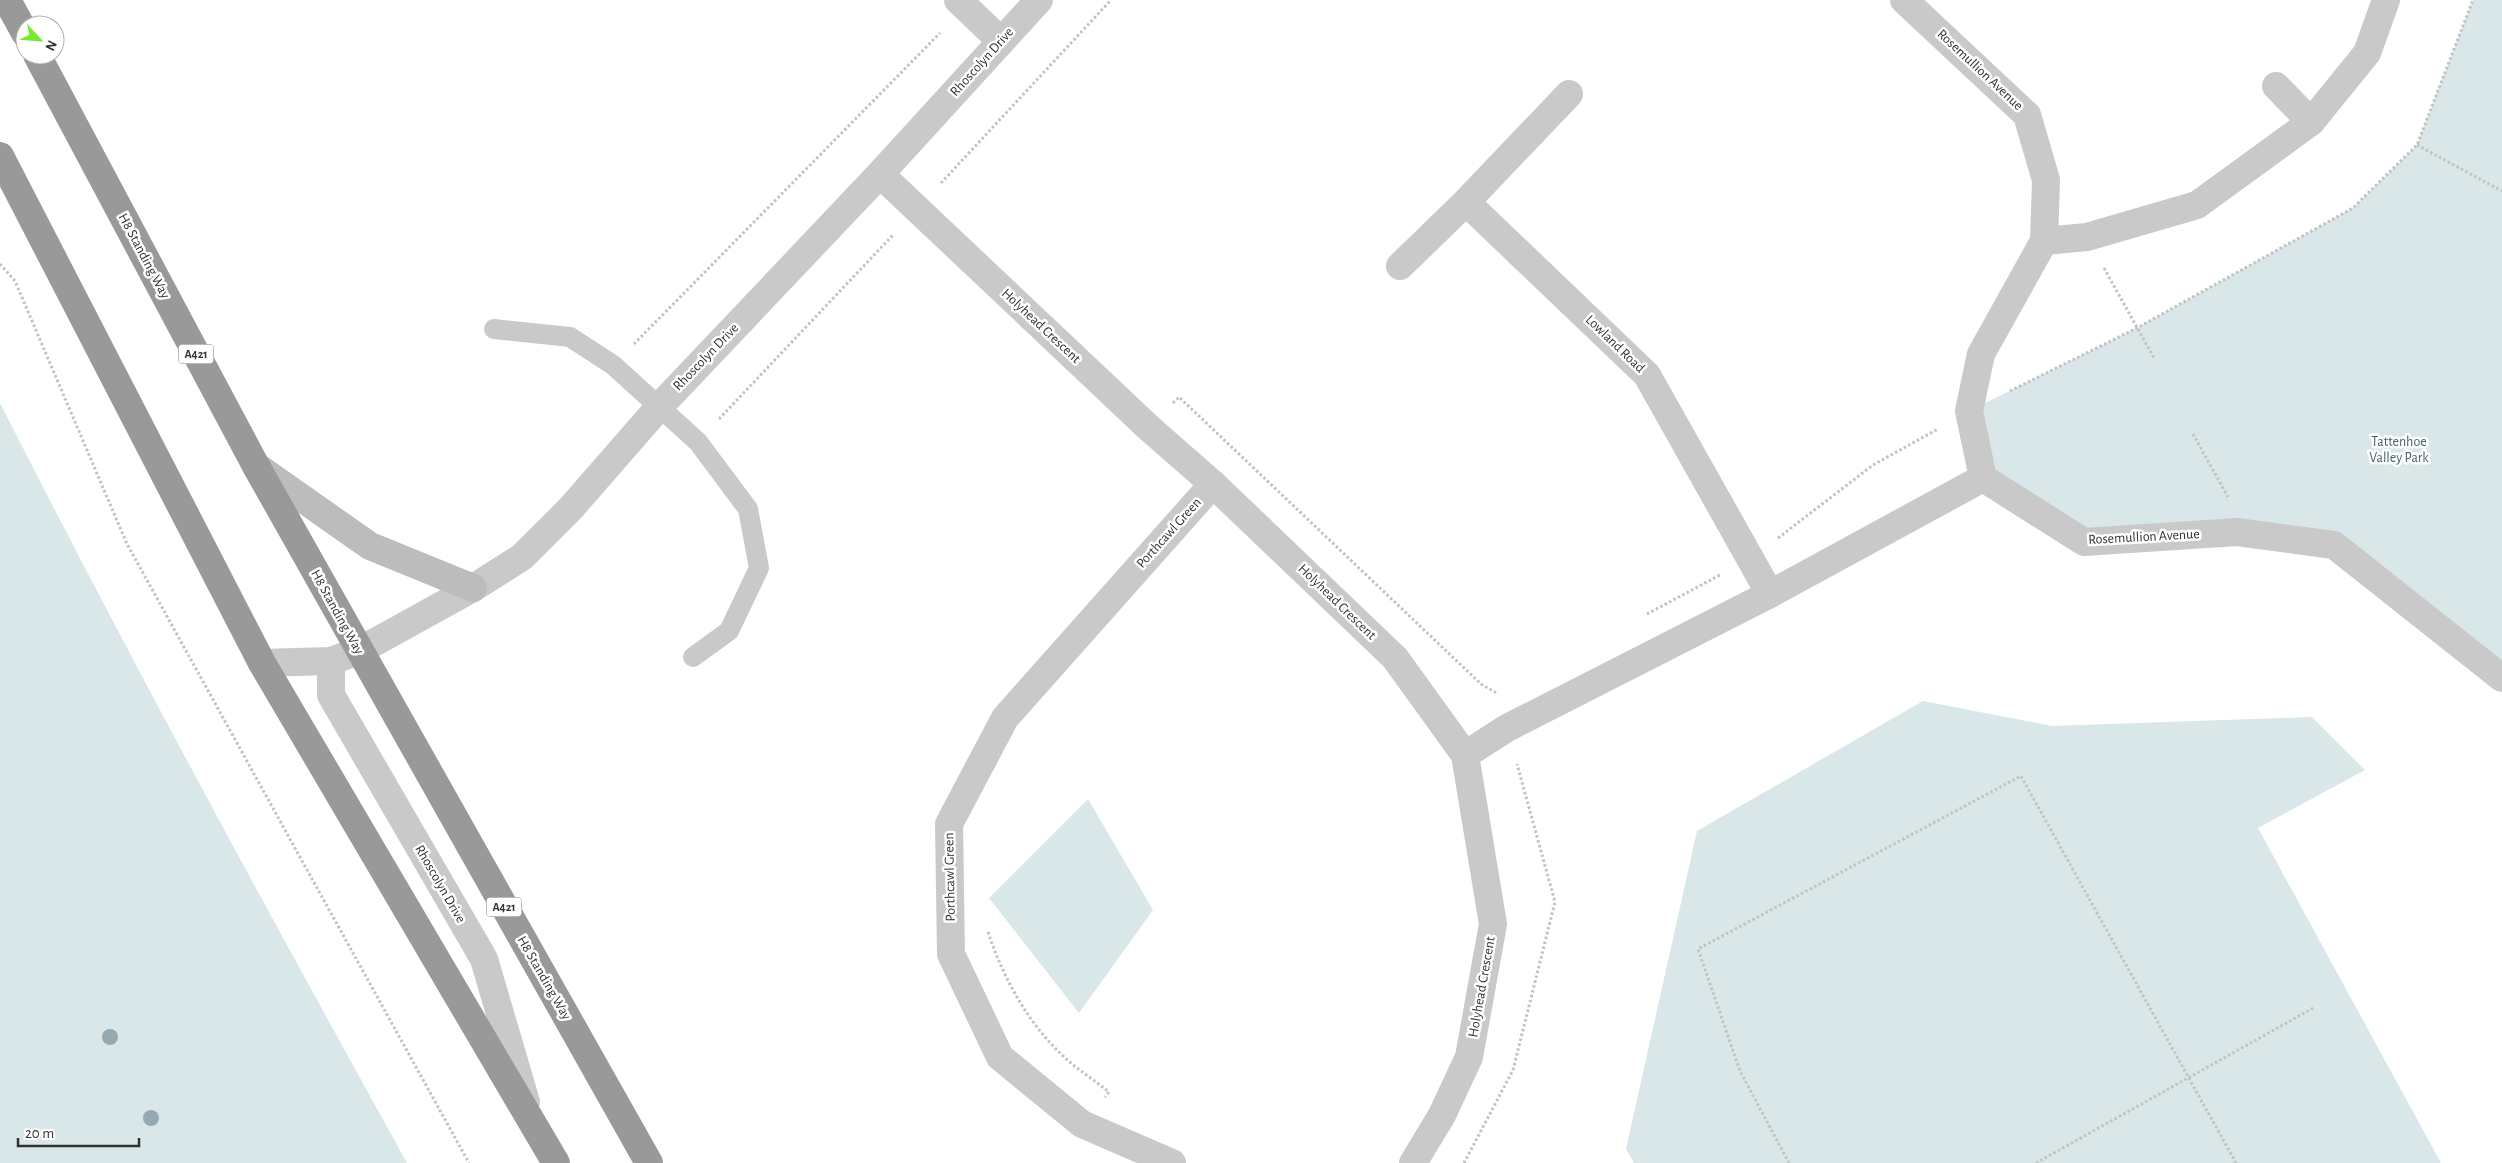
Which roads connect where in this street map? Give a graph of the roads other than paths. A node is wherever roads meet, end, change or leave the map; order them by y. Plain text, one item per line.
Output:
1 (7, 0) edge
2 (1039, 0) edge
3 (1904, 0) edge
4 (2386, 0) edge
5 (962, 4) edge
6 (15, 15) edge
7 (1001, 41) junction
8 (42, 65) edge
9 (2276, 86) dead end
10 (1569, 94) dead end
11 (2311, 122) junction
12 (0, 156) edge
13 (880, 174) junction
14 (1466, 202) junction
15 (2044, 241) junction
16 (1400, 266) dead end
17 (494, 329) dead end
18 (660, 406) junction
19 (256, 466) junction
20 (1983, 478) junction
21 (1213, 484) junction
22 (472, 588) junction
23 (1770, 594) junction
24 (359, 651) junction
25 (693, 657) dead end
26 (331, 661) junction
27 (262, 663) junction
28 (2502, 678) edge
29 (1465, 755) junction
30 (530, 1118) junction
31 (556, 1163) edge
32 (649, 1163) edge
33 (1172, 1163) edge
34 (1413, 1163) edge

1 - 6 highway
2 - 7 street, Rhoscolyn Drive
3 - 15 street, Rosemullion Avenue
4 - 11 street
5 - 7 street
7 - 13 street, Rhoscolyn Drive
8 - 19 highway, H8 Standing Way / A421
9 - 11 street
10 - 14 street
11 - 15 street
12 - 27 highway
13 - 18 street, Rhoscolyn Drive
13 - 21 street, Holyhead Crescent
14 - 16 street
14 - 23 street, Lowland Road
15 - 20 street, Rosemullion Avenue
17 - 18 lane
18 - 22 street, Rhoscolyn Drive
18 - 25 lane
19 - 22 street
19 - 24 highway, H8 Standing Way / A421
20 - 23 street
20 - 28 street, Rosemullion Avenue
21 - 29 street, Holyhead Crescent
21 - 33 street, Porthcawl Green
22 - 24 street, Rhoscolyn Drive
23 - 29 street
24 - 26 street, Rhoscolyn Drive
24 - 32 highway, H8 Standing Way / A421
26 - 27 street, Rhoscolyn Drive
26 - 30 street, Rhoscolyn Drive
27 - 30 highway
29 - 34 street, Holyhead Crescent
30 - 31 highway

